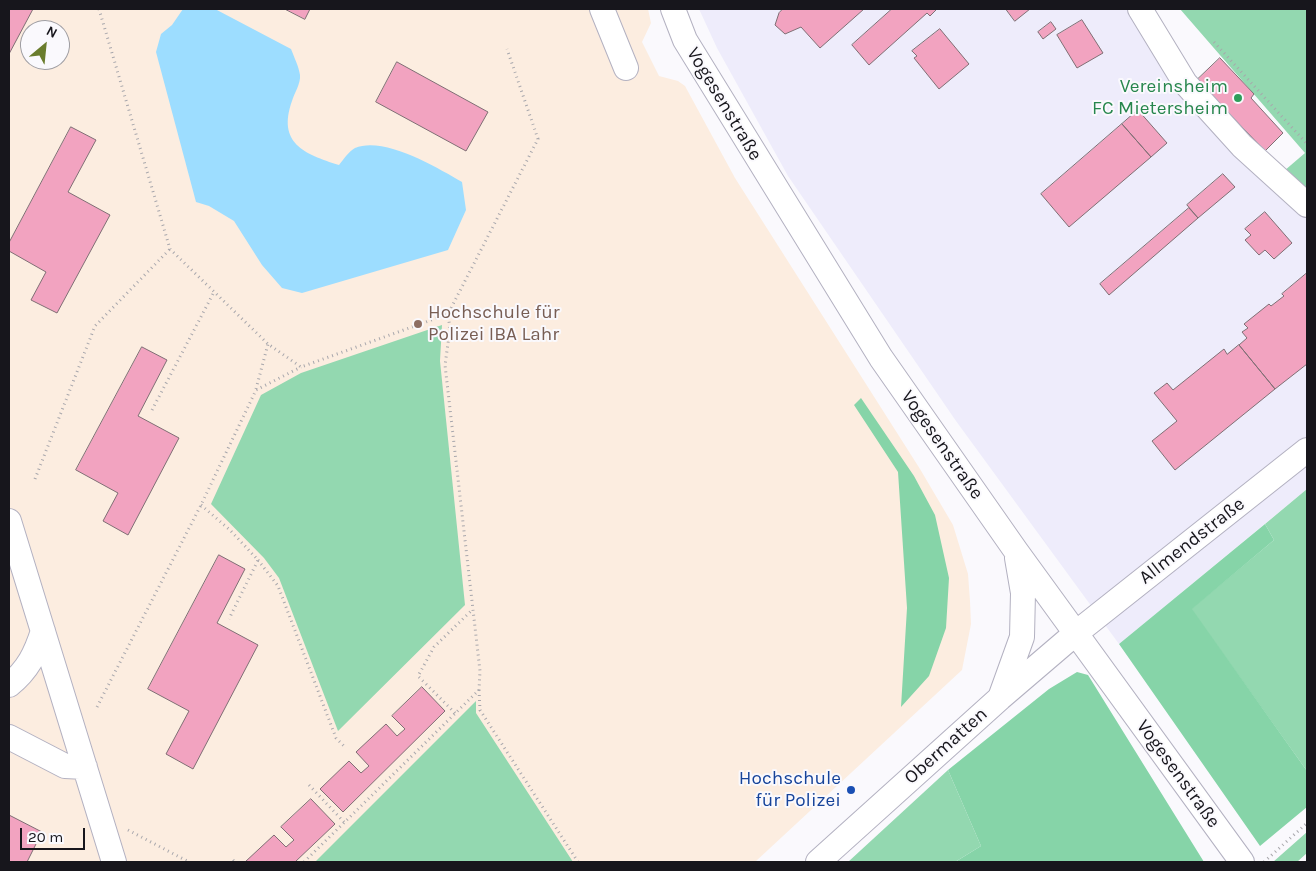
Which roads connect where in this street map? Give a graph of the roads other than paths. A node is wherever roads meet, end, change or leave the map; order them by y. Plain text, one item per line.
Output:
1 (602, 9) edge
2 (674, 9) edge
3 (1140, 9) edge
4 (626, 68) dead end
5 (1307, 206) edge
6 (1307, 450) edge
7 (9, 521) edge
8 (1016, 551) junction
9 (43, 631) junction
10 (1076, 633) junction
11 (9, 685) edge
12 (1000, 698) junction
13 (9, 737) edge
14 (85, 767) junction
15 (1238, 857) edge
16 (114, 862) edge
17 (818, 862) edge

1 - 4 street
2 - 8 street, Vogesenstraße
3 - 5 street
6 - 10 street, Allmendstraße
7 - 9 street
8 - 10 street, Vogesenstraße
8 - 12 street
9 - 11 street
9 - 14 street
10 - 12 street, Obermatten
10 - 15 street, Vogesenstraße
12 - 17 street, Obermatten
13 - 14 street
14 - 16 street

